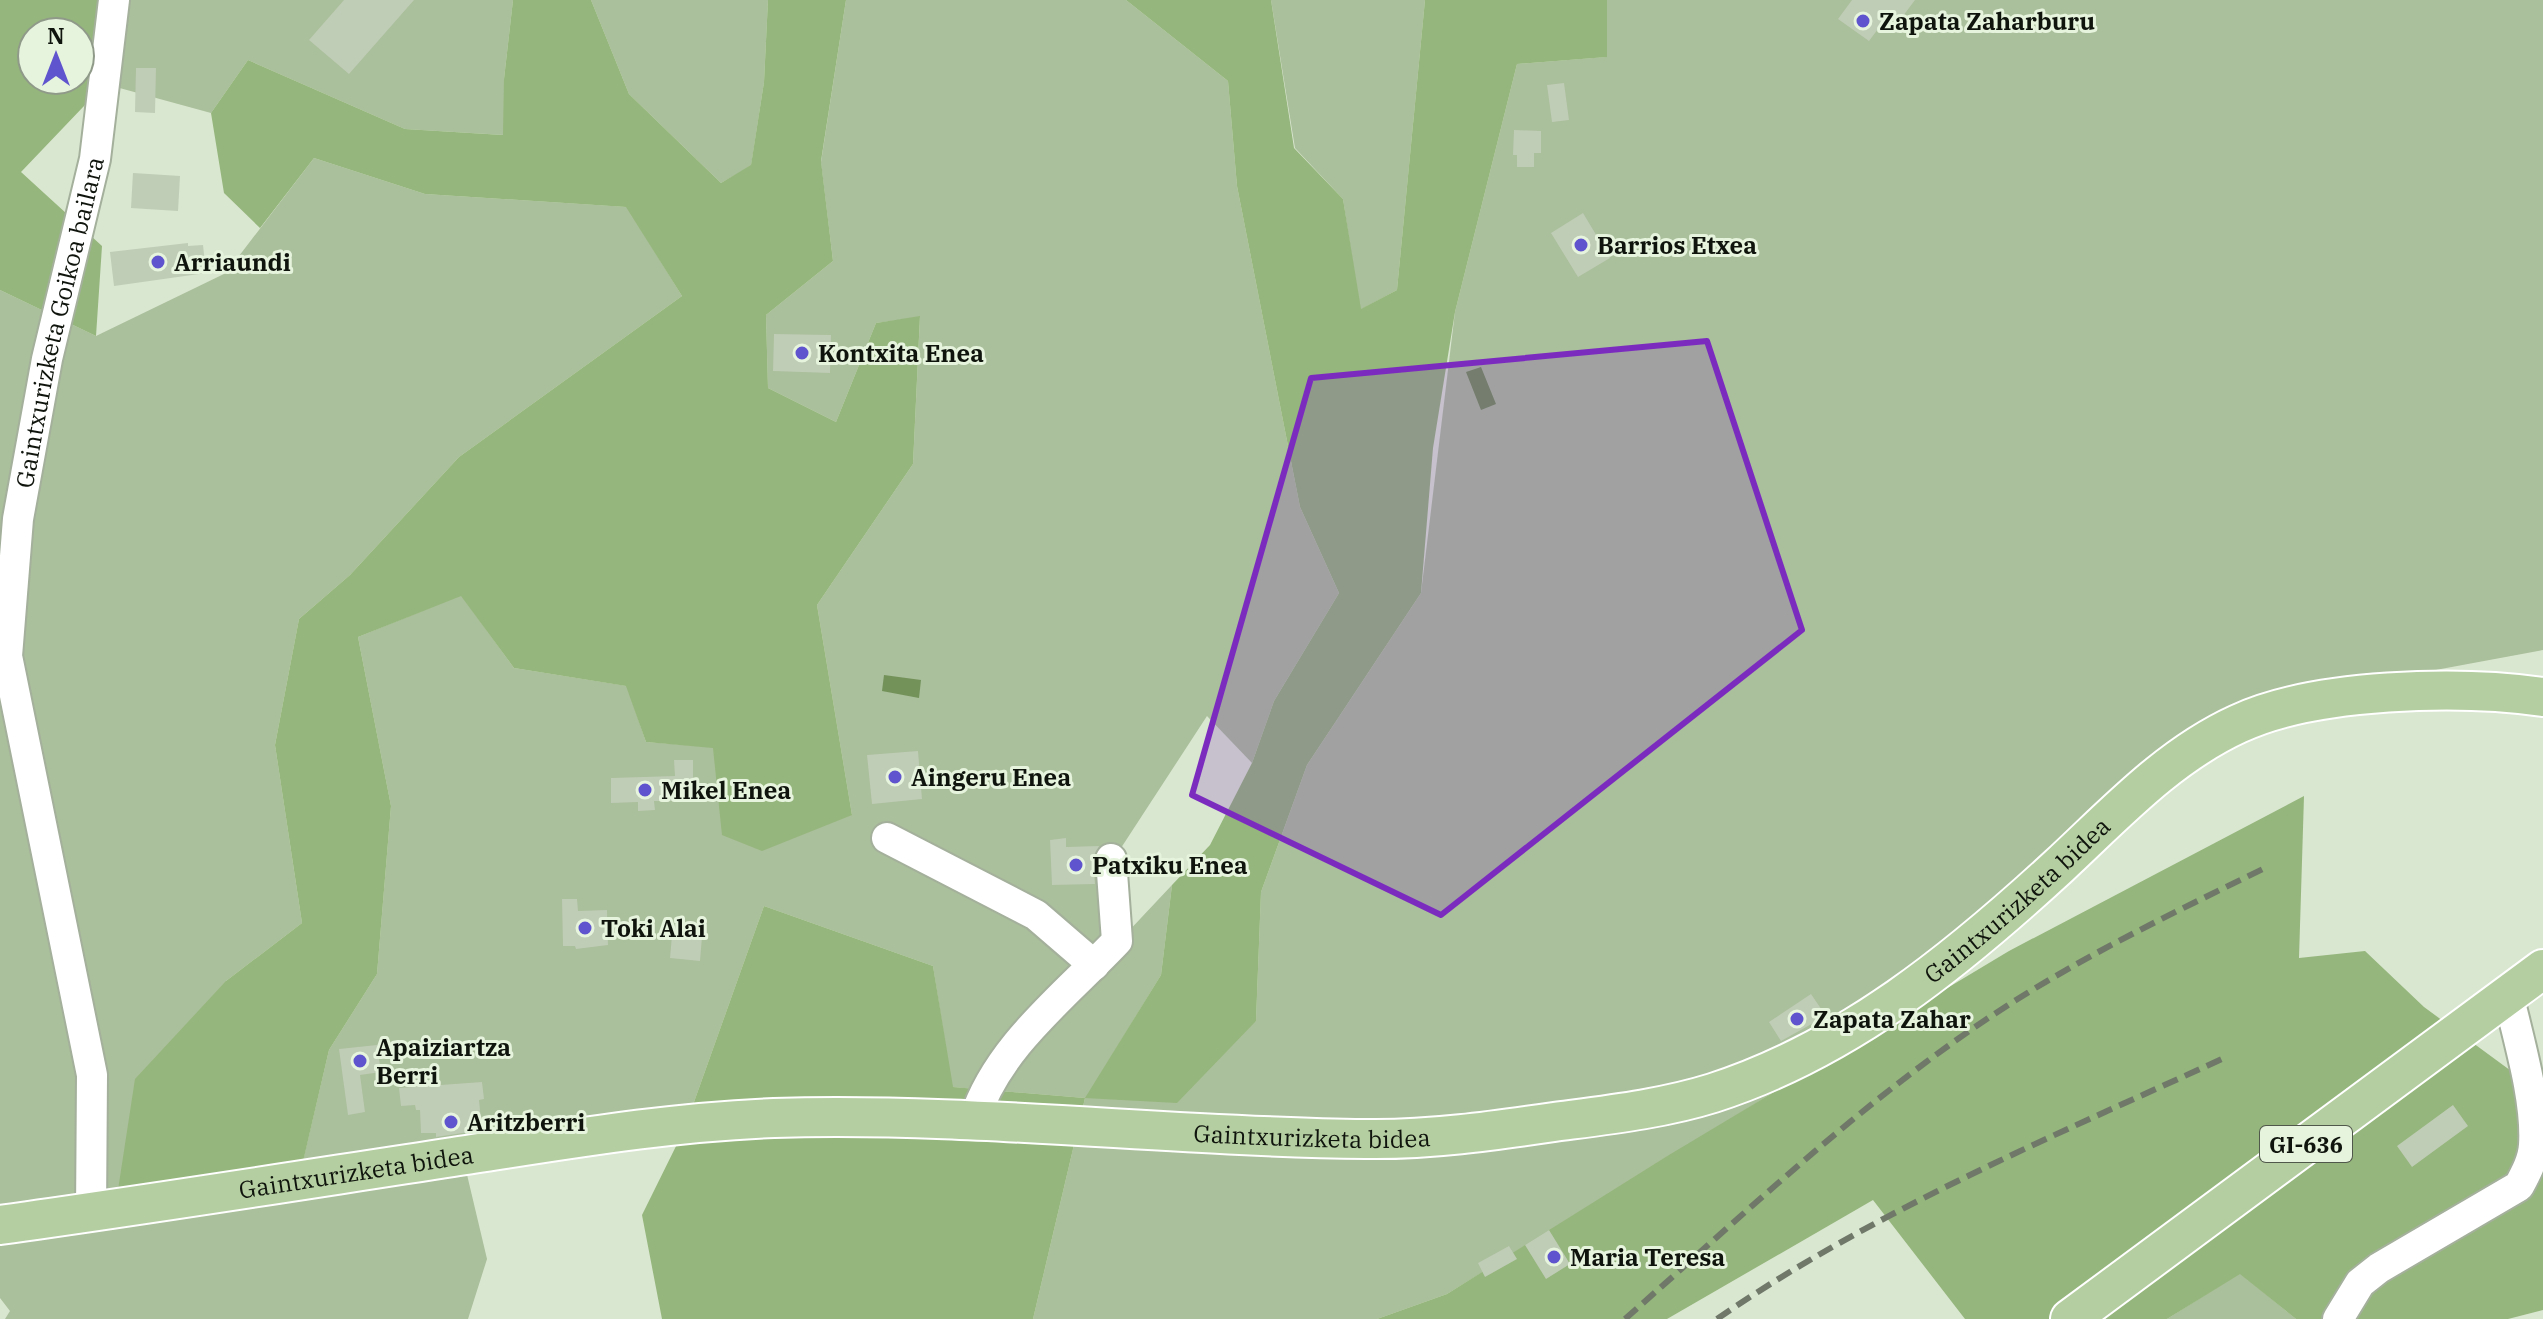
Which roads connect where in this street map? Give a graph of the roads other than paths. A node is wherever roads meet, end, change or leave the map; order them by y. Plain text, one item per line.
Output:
1 (114, 0) edge
2 (2543, 678) edge
3 (2502, 692) junction
4 (2543, 697) edge
5 (887, 838) dead end
6 (1111, 859) dead end
7 (1094, 965) junction
8 (2543, 969) edge
9 (2508, 994) junction
10 (974, 1120) junction
11 (91, 1213) junction
12 (0, 1225) edge
13 (2070, 1319) edge
14 (2338, 1319) edge

1 - 11 street, Gaintxurizketa Goikoa bailara
2 - 3 main road
3 - 4 main road
3 - 10 main road, Gaintxurizketa bidea
5 - 7 street
6 - 7 street
7 - 10 street
8 - 9 main road, GI-636
9 - 13 main road, GI-636
9 - 14 street
10 - 11 main road, Gaintxurizketa bidea
11 - 12 main road, Gaintxurizketa bidea

